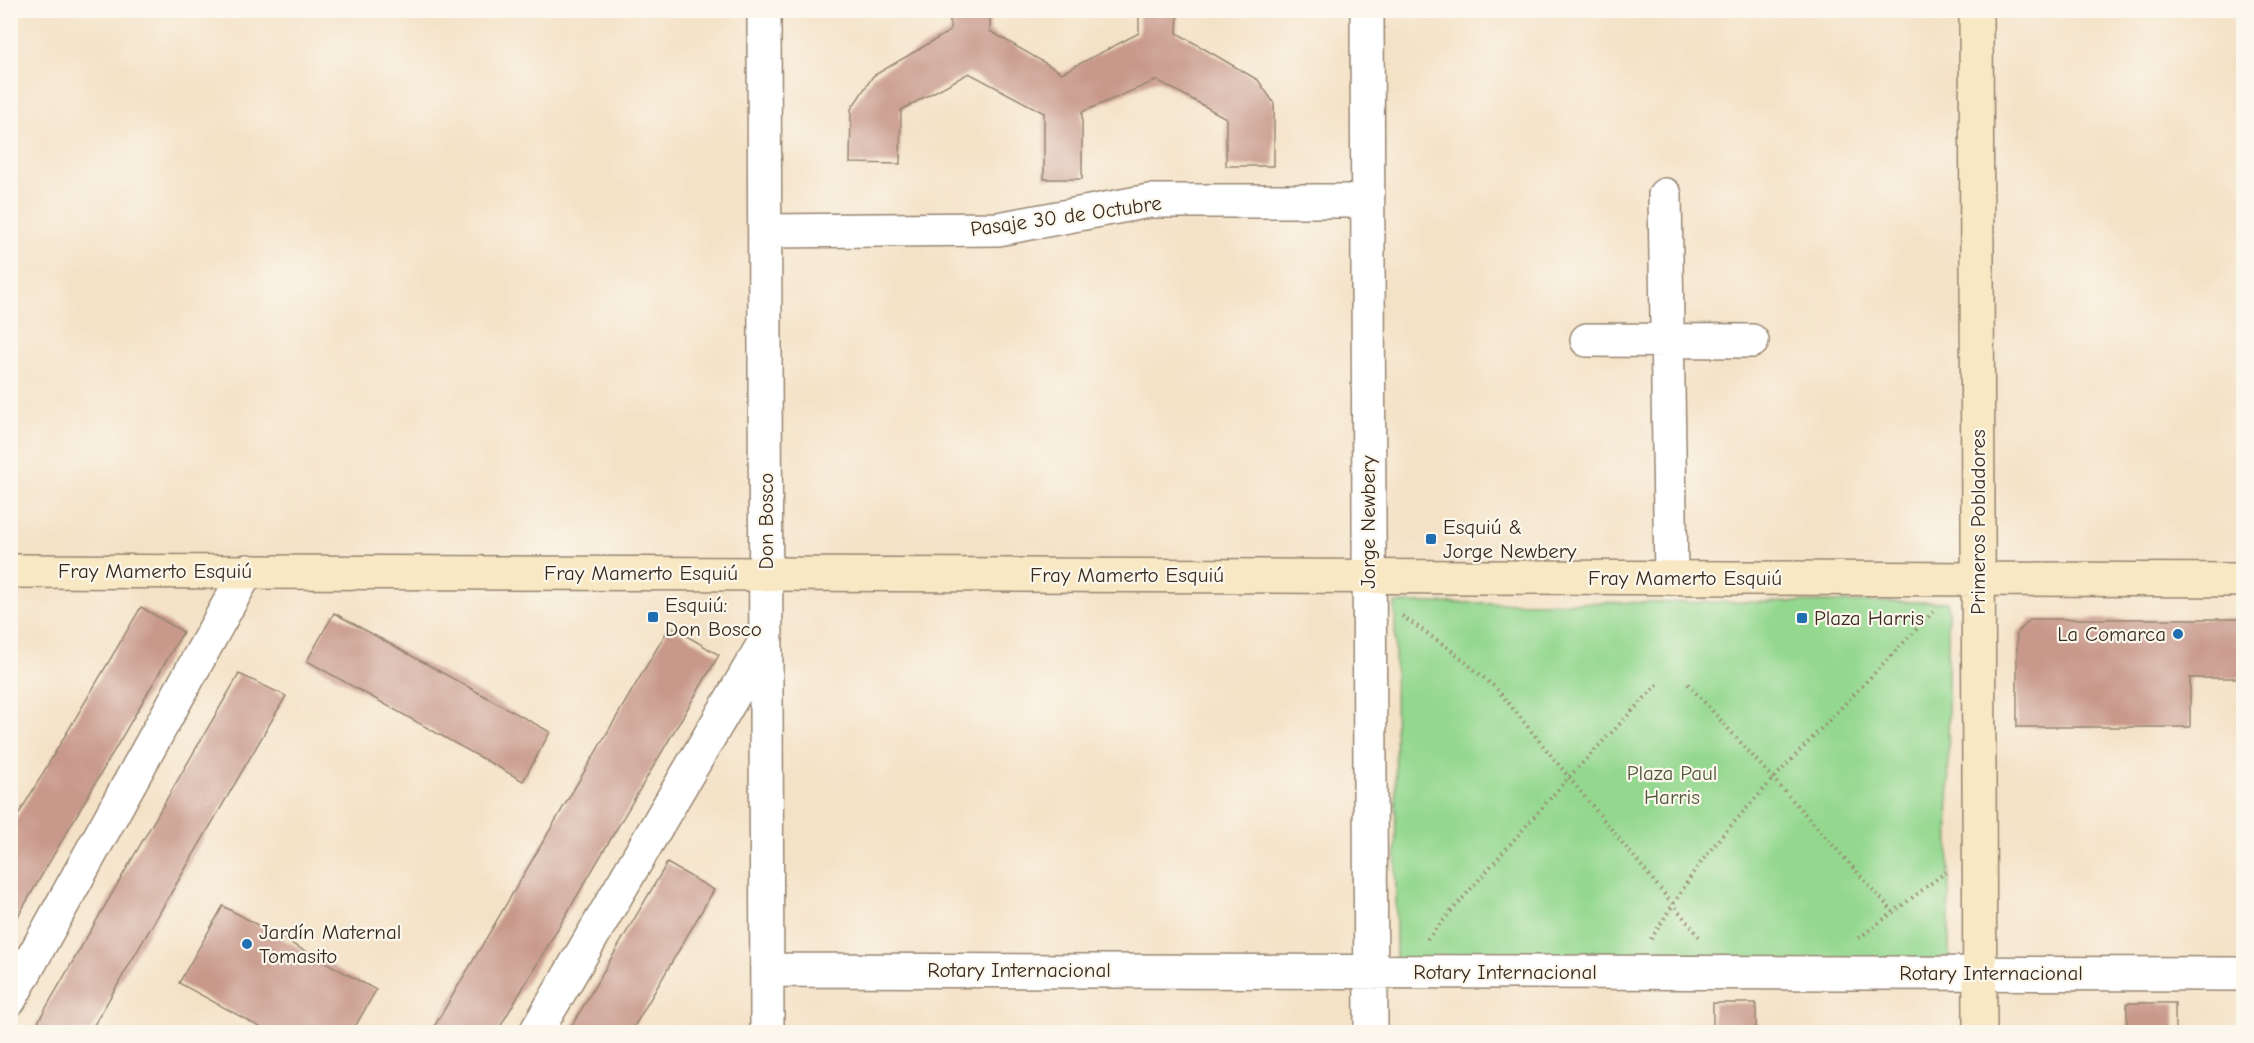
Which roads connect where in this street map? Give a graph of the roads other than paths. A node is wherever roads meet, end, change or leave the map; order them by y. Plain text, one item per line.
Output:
1 (764, 10) edge
2 (1367, 10) edge
3 (1976, 10) edge
4 (1665, 195) dead end
5 (1367, 201) junction
6 (765, 231) junction
7 (1668, 339) junction
8 (1587, 340) dead end
9 (1752, 341) dead end
10 (10, 571) edge
11 (247, 571) junction
12 (766, 574) junction
13 (1368, 576) junction
14 (1671, 578) junction
15 (1978, 579) junction
16 (2244, 580) edge
17 (766, 639) junction
18 (767, 970) junction
19 (1370, 971) junction
20 (1980, 973) junction
21 (2244, 974) edge
22 (10, 999) edge
23 (536, 1032) edge
24 (767, 1032) edge
25 (1371, 1032) edge
26 (1980, 1032) edge

1 - 6 street, Don Bosco
2 - 5 street, Jorge Newbery
3 - 15 street, Primeros Pobladores
4 - 7 street
5 - 6 street, Pasaje 30 de Octubre
5 - 13 street, Jorge Newbery
6 - 12 street, Don Bosco
7 - 8 street
7 - 9 street
7 - 14 street
10 - 11 street, Fray Mamerto Esquiú
11 - 12 street, Fray Mamerto Esquiú
11 - 22 street
12 - 13 street, Fray Mamerto Esquiú
12 - 17 street, Don Bosco
13 - 14 street, Fray Mamerto Esquiú
13 - 19 street, Jorge Newbery
14 - 15 street, Fray Mamerto Esquiú
15 - 16 street, Fray Mamerto Esquiú
15 - 20 street, Primeros Pobladores
17 - 18 street, Don Bosco
17 - 23 street
18 - 19 street, Rotary Internacional
18 - 24 street, Don Bosco
19 - 20 street, Rotary Internacional
19 - 25 street, Jorge Newbery
20 - 21 street, Rotary Internacional
20 - 26 street, Primeros Pobladores

